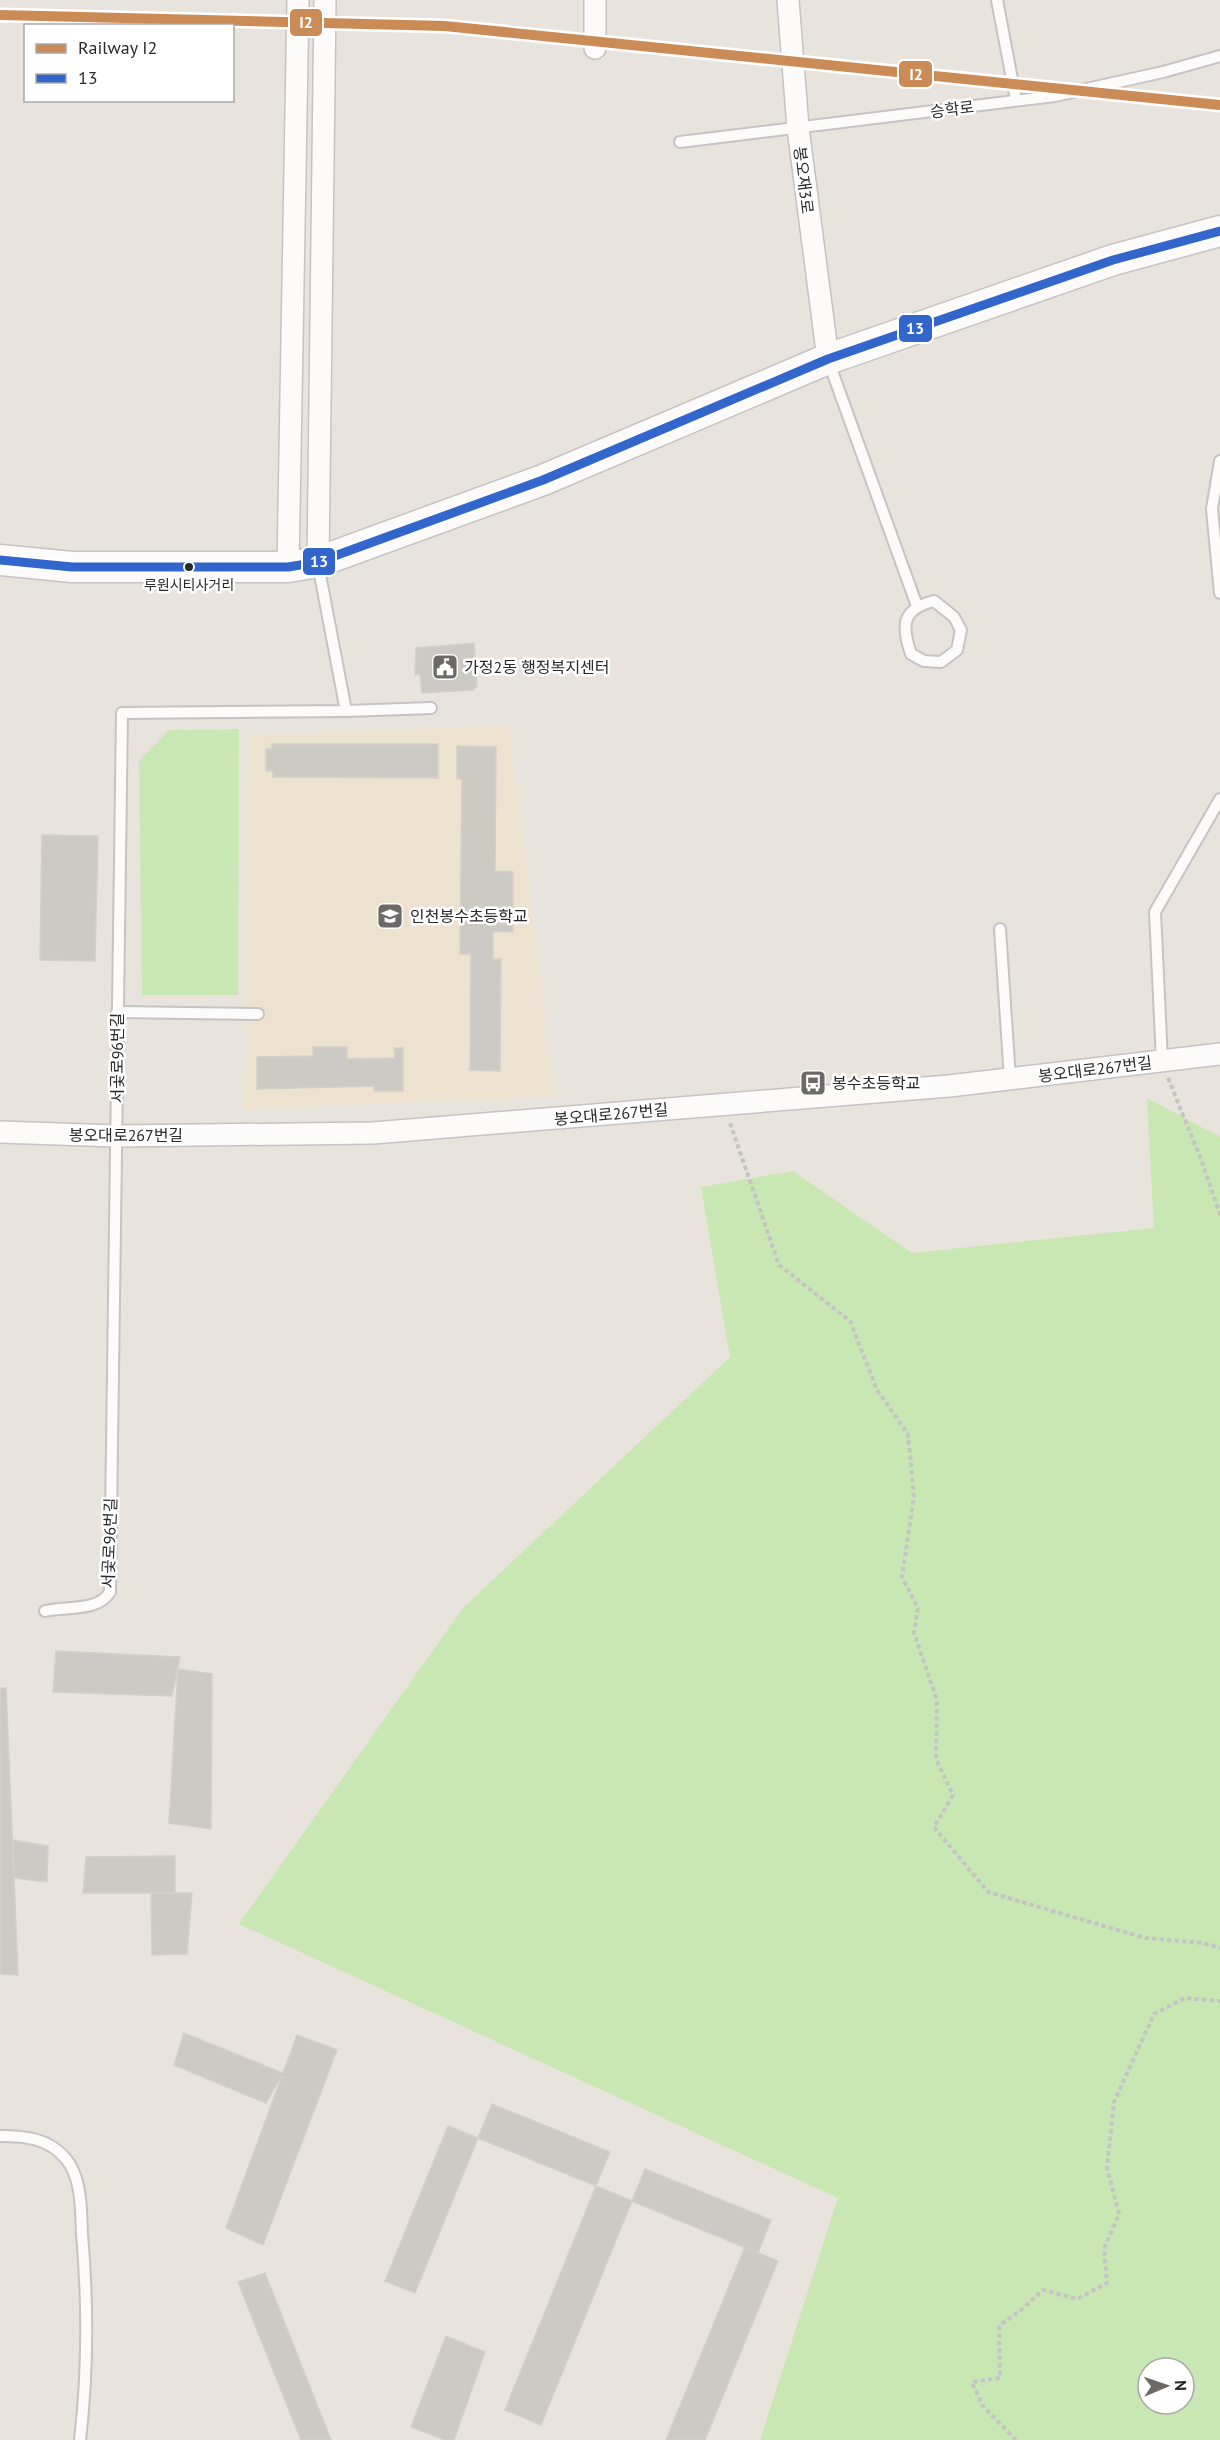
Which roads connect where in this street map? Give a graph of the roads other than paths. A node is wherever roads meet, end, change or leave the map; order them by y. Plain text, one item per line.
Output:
1 (298, 0) edge
2 (325, 0) edge
3 (595, 0) edge
4 (788, 0) edge
5 (997, 0) edge
6 (595, 48) dead end
7 (1220, 56) edge
8 (1017, 100) junction
9 (798, 128) junction
10 (680, 142) dead end
11 (1220, 231) edge
12 (828, 359) junction
13 (1220, 461) edge
14 (0, 560) edge
15 (318, 562) junction
16 (288, 567) junction
17 (1220, 593) edge
18 (916, 606) junction
19 (431, 708) dead end
20 (346, 711) junction
21 (1220, 799) edge
22 (999, 929) dead end
23 (117, 1012) junction
24 (258, 1014) dead end
25 (1220, 1054) edge
26 (1162, 1061) junction
27 (1010, 1078) junction
28 (0, 1132) edge
29 (116, 1136) junction
30 (45, 1611) dead end
31 (0, 2136) edge
32 (80, 2440) edge

1 - 16 street
2 - 15 street
3 - 6 street
4 - 9 street, 봉오재3로
5 - 8 lane
7 - 8 lane, 승학로
8 - 9 lane, 승학로
9 - 10 lane, 승학로
9 - 12 street, 봉오재3로
11 - 12 main road
12 - 15 main road
12 - 18 lane
13 - 17 lane
14 - 16 main road
15 - 16 main road
15 - 20 lane
18 - 18 lane
19 - 20 lane, 서곷로96번길
20 - 23 lane, 서곷로96번길
21 - 26 lane
22 - 27 lane
23 - 24 lane
23 - 29 lane, 서곷로96번길
25 - 26 street, 봉오대로267번길
26 - 27 street, 봉오대로267번길
27 - 29 street, 봉오대로267번길
28 - 29 street, 봉오대로267번길
29 - 30 lane, 서곷로96번길
31 - 32 lane

